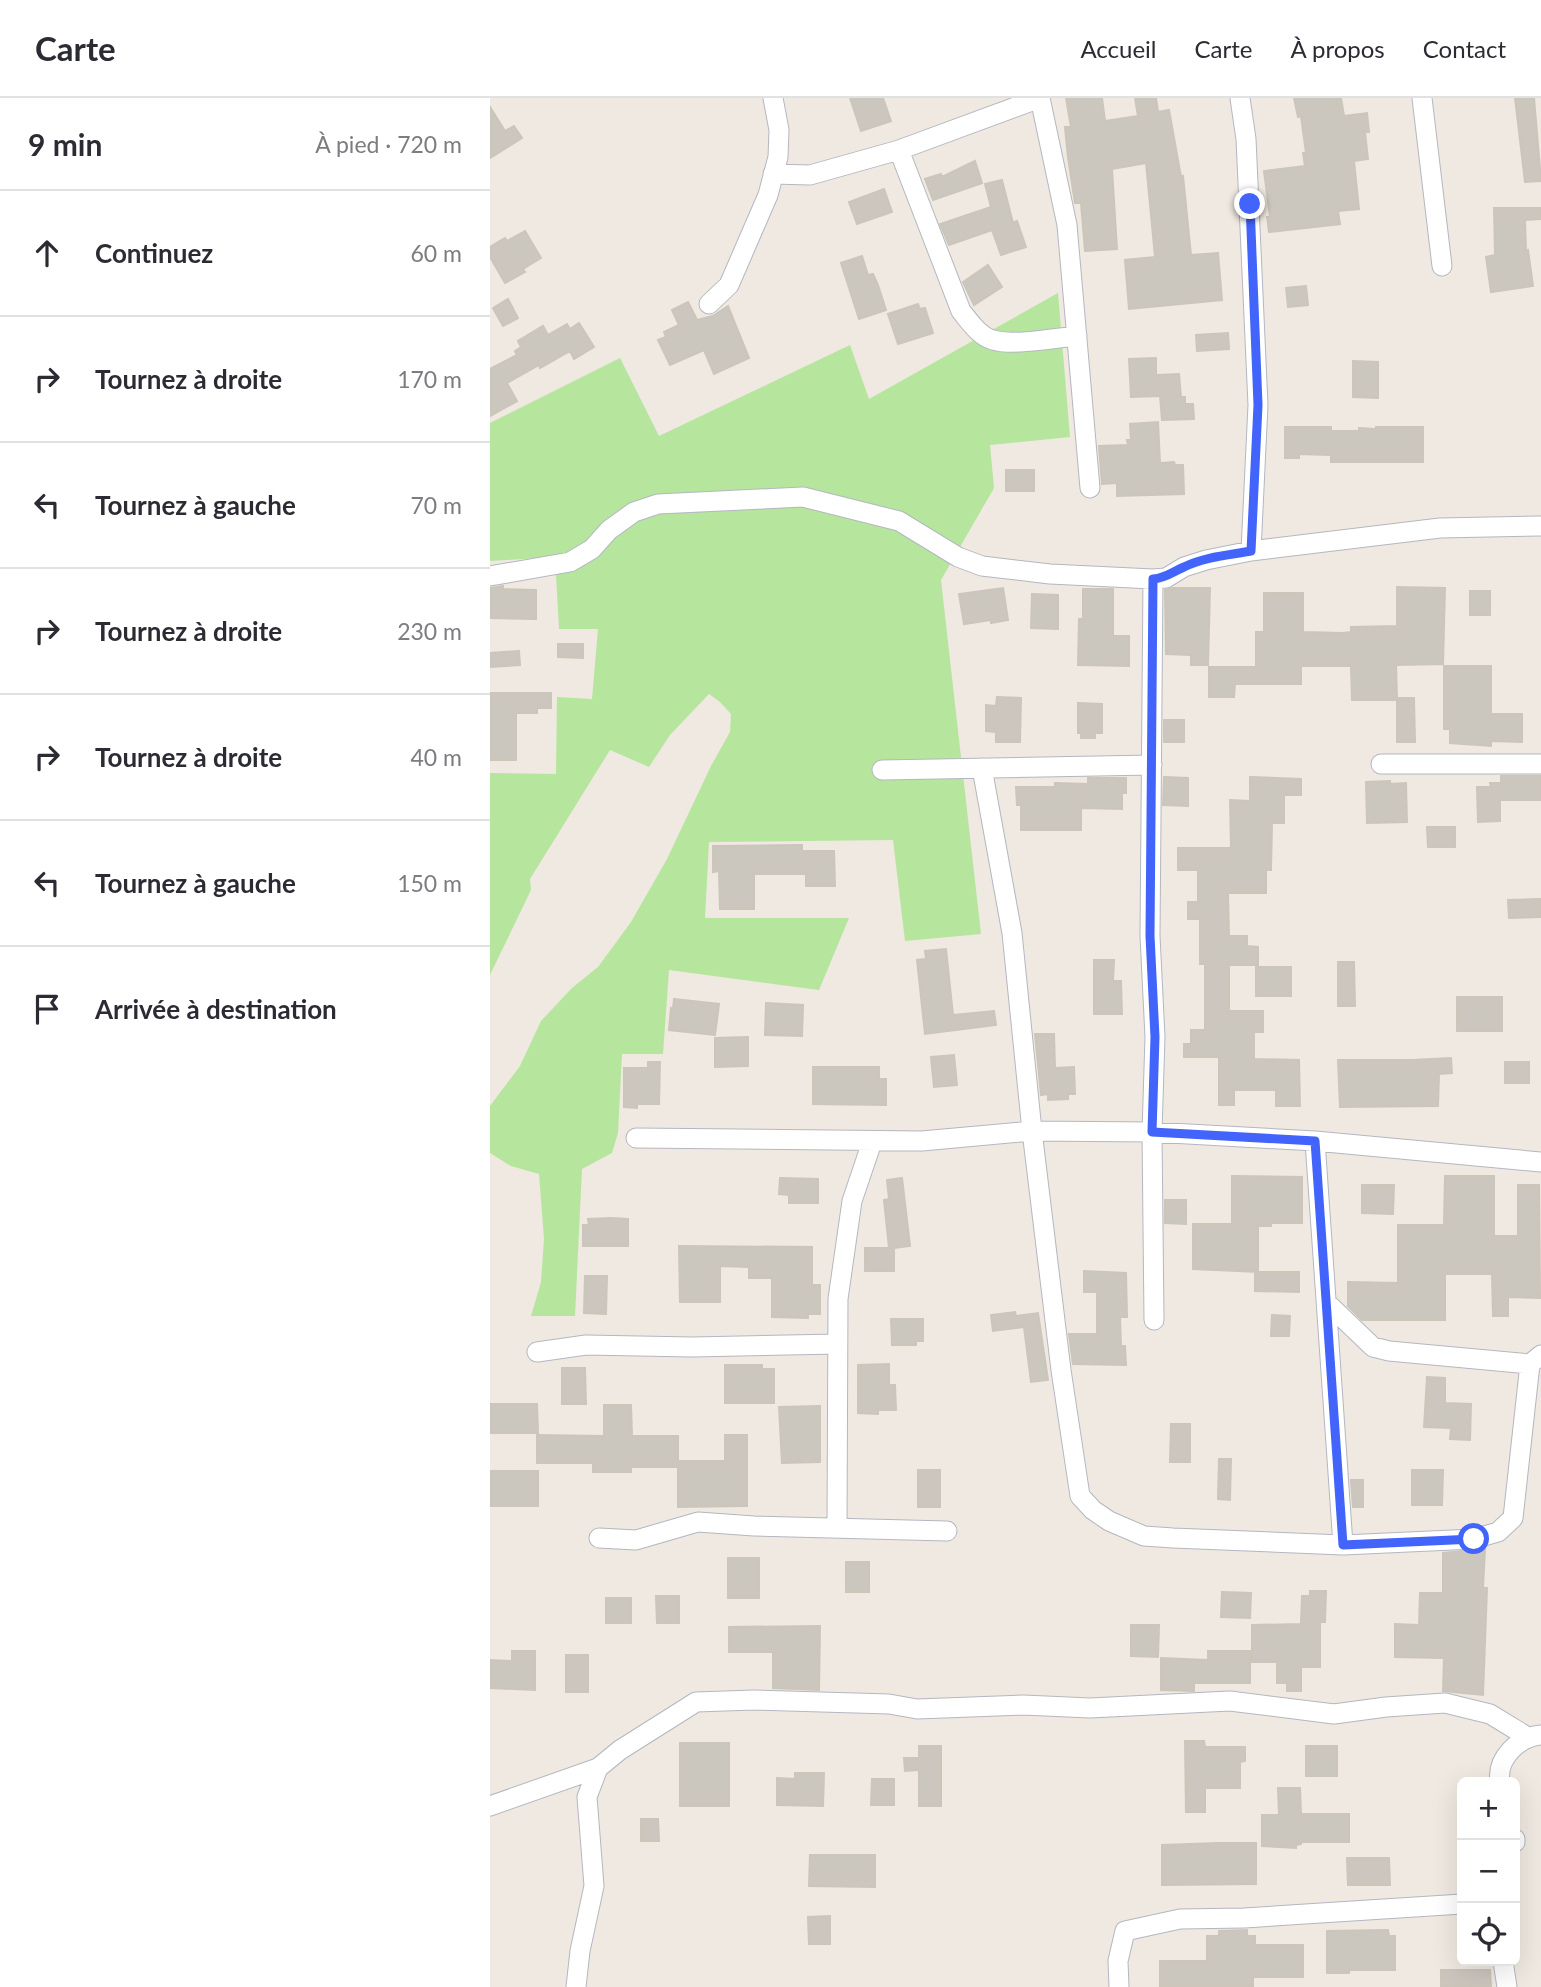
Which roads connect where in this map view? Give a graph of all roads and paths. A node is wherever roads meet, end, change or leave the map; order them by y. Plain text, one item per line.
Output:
1 (773, 98) edge
2 (1240, 98) edge
3 (1422, 98) edge
4 (899, 150) junction
5 (773, 174) junction
6 (1441, 266) dead end
7 (709, 304) dead end
8 (1077, 336) junction
9 (1090, 488) dead end
10 (1541, 526) edge
11 (1251, 551) junction
12 (490, 576) edge
13 (1153, 579) junction
14 (1381, 764) dead end
15 (1541, 764) edge
16 (1152, 765) junction
17 (982, 768) junction
18 (881, 770) dead end
19 (1032, 1131) junction
20 (1152, 1132) junction
21 (636, 1138) dead end
22 (1315, 1141) junction
23 (872, 1142) junction
24 (1541, 1161) edge
25 (1326, 1303) junction
26 (1154, 1320) dead end
27 (838, 1343) junction
28 (537, 1352) dead end
29 (1536, 1360) edge
30 (837, 1526) junction
31 (947, 1531) dead end
32 (599, 1538) dead end
33 (1343, 1545) junction
34 (1534, 1736) edge
35 (598, 1768) junction
36 (1499, 1777) edge
37 (490, 1805) edge
38 (1457, 1904) edge
39 (1504, 1966) edge
40 (576, 1987) edge
41 (1119, 1987) edge
42 (1507, 1987) edge

1 - 5 street
2 - 11 street
3 - 6 street
4 - 5 street
4 - 8 street
4 - 8 street
5 - 7 street
8 - 9 street
10 - 11 street
11 - 13 street
12 - 13 street
13 - 16 street
14 - 15 street
16 - 17 street
16 - 20 street
17 - 18 street
17 - 19 street
19 - 20 street
19 - 23 street
19 - 33 street
20 - 22 street
20 - 26 street
21 - 23 street
22 - 24 street
22 - 25 street
23 - 27 street
25 - 29 street
25 - 33 street
27 - 28 street
27 - 30 street
29 - 33 street
30 - 31 street
30 - 32 street
34 - 35 street
34 - 36 street
35 - 37 street
35 - 40 street
38 - 41 street
39 - 42 street

